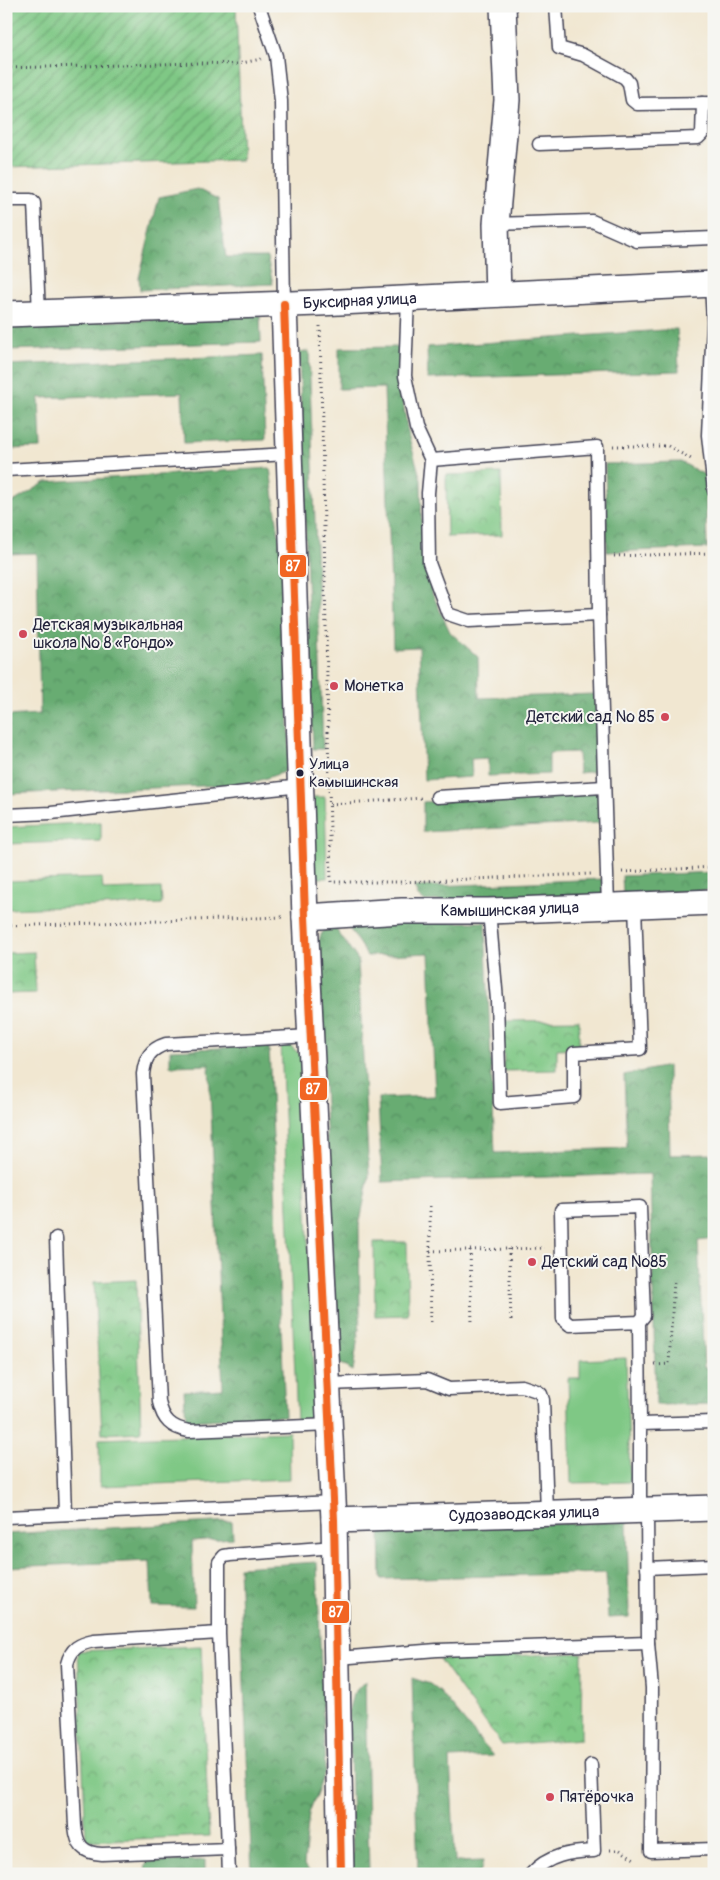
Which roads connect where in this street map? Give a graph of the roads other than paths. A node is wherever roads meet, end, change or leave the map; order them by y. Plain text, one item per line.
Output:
1 (259, 6) edge
2 (503, 6) edge
3 (556, 6) edge
4 (708, 103) edge
5 (539, 144) dead end
6 (6, 200) edge
7 (496, 224) junction
8 (714, 238) edge
9 (712, 284) edge
10 (498, 294) junction
11 (408, 298) junction
12 (284, 304) junction
13 (39, 313) junction
14 (6, 314) edge
15 (288, 454) junction
16 (431, 460) junction
17 (6, 470) edge
18 (714, 491) edge
19 (599, 616) junction
20 (301, 786) junction
21 (604, 787) junction
22 (437, 797) road end
23 (6, 815) edge
24 (714, 902) edge
25 (635, 905) junction
26 (608, 906) junction
27 (489, 911) junction
28 (305, 917) junction
29 (310, 1036) junction
30 (56, 1238) dead end
31 (639, 1322) junction
32 (328, 1384) junction
33 (714, 1422) edge
34 (640, 1424) junction
35 (330, 1426) junction
36 (714, 1508) edge
37 (643, 1510) junction
38 (333, 1511) junction
39 (547, 1513) junction
40 (66, 1514) junction
41 (6, 1517) edge
42 (335, 1547) junction
43 (714, 1564) edge
44 (647, 1568) junction
45 (219, 1633) junction
46 (648, 1643) junction
47 (338, 1658) junction
48 (591, 1765) dead end
49 (714, 1848) edge
50 (228, 1849) junction
51 (229, 1874) edge
52 (341, 1874) edge
53 (531, 1874) edge

1 - 12 lane
2 - 7 street
3 - 4 lane
4 - 5 lane
6 - 13 lane
7 - 8 lane
7 - 10 street
9 - 10 street, Буксирная улица
9 - 18 lane
10 - 11 street, Буксирная улица
11 - 12 street, Буксирная улица
11 - 16 lane
12 - 13 street, Буксирная улица
12 - 15 street
13 - 14 street, Буксирная улица
15 - 17 lane
15 - 20 street
16 - 19 lane
16 - 19 lane
19 - 21 lane
20 - 23 lane
20 - 28 street
21 - 22 lane
21 - 26 lane
24 - 25 street, Камышинская улица
25 - 26 street, Камышинская улица
25 - 27 lane
26 - 27 street, Камышинская улица
27 - 28 street, Камышинская улица
28 - 29 street
29 - 32 street
29 - 35 lane
30 - 40 lane
31 - 31 lane
31 - 34 lane
32 - 35 street
32 - 39 lane
33 - 34 lane
34 - 37 lane
35 - 38 street
36 - 37 street, Судозаводская улица
37 - 39 street, Судозаводская улица
37 - 44 lane
38 - 39 street, Судозаводская улица
38 - 40 lane
38 - 42 street
40 - 41 lane
42 - 45 lane
42 - 47 street
43 - 44 lane
44 - 46 lane
45 - 50 lane
45 - 50 lane
46 - 47 lane
46 - 49 lane
47 - 52 street
48 - 53 lane
50 - 51 lane

